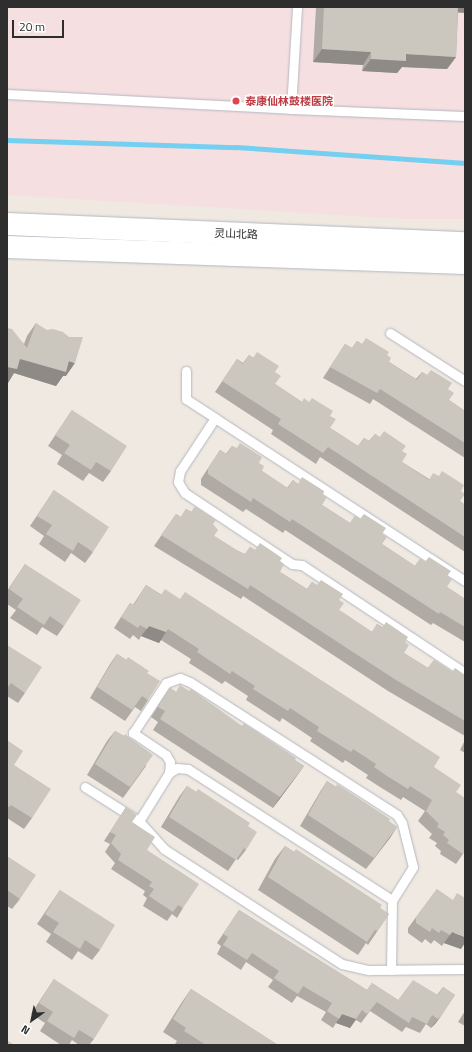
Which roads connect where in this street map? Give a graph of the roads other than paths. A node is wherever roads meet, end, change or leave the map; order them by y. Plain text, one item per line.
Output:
1 (297, 7) edge
2 (7, 94) edge
3 (291, 109) junction
4 (465, 116) edge
5 (7, 224) edge
6 (465, 243) edge
7 (7, 247) edge
8 (465, 263) edge
9 (390, 333) dead end
10 (186, 371) dead end
11 (465, 382) edge
12 (215, 418) junction
13 (465, 581) edge
14 (465, 673) edge
15 (169, 773) junction
16 (85, 787) dead end
17 (139, 821) junction
18 (392, 900) junction
19 (465, 969) edge
20 (391, 970) junction

1 - 3 lane
2 - 3 lane
3 - 4 lane
5 - 6 main road, 灵山北路
7 - 8 main road, 灵山北路
9 - 11 lane
10 - 12 lane
12 - 13 lane
12 - 14 lane
15 - 17 lane
15 - 18 lane
15 - 18 lane
16 - 17 lane
17 - 20 lane
18 - 20 lane
19 - 20 lane

